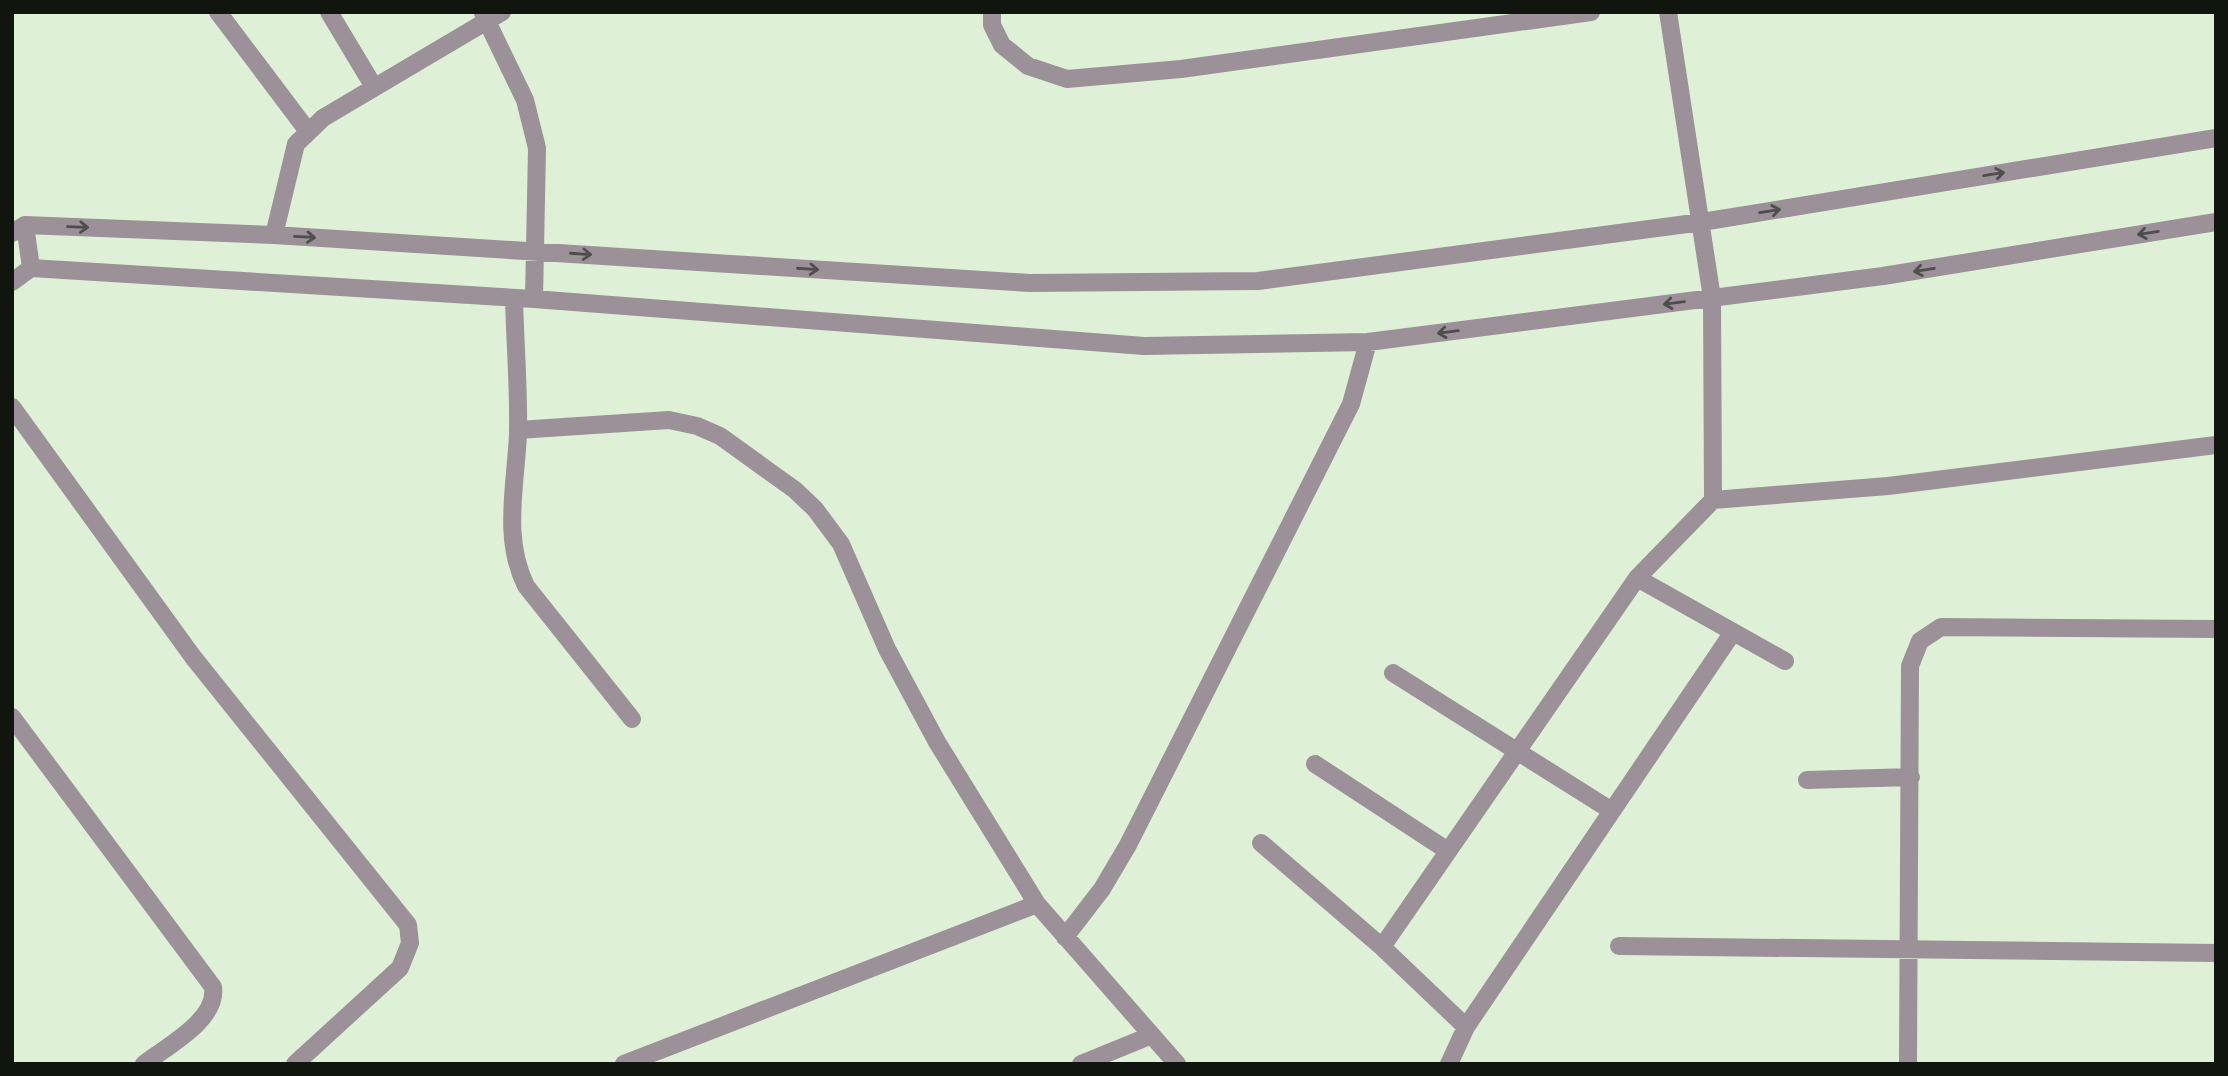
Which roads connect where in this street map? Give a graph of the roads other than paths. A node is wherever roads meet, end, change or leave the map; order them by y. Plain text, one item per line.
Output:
1 (218, 12) edge
2 (330, 12) edge
3 (992, 12) edge
4 (1591, 12) edge
5 (1668, 12) edge
6 (491, 15) edge
7 (374, 87) junction
8 (307, 130) junction
9 (2216, 138) edge
10 (1702, 222) junction
11 (2216, 222) edge
12 (19, 229) edge
13 (274, 235) junction
14 (536, 251) junction
15 (31, 268) junction
16 (12, 282) edge
17 (514, 298) junction
18 (1712, 298) junction
19 (534, 299) junction
20 (1368, 342) junction
21 (12, 407) edge
22 (518, 430) junction
23 (2216, 445) edge
24 (1713, 500) junction
25 (1637, 578) junction
26 (2216, 629) edge
27 (1733, 632) junction
28 (1785, 661) dead end
29 (1393, 673) dead end
30 (12, 717) edge
31 (632, 719) dead end
32 (1518, 750) junction
33 (1315, 764) dead end
34 (1911, 777) junction
35 (1807, 780) dead end
36 (1612, 811) junction
37 (1261, 843) dead end
38 (1448, 851) junction
39 (1037, 904) junction
40 (1065, 937) junction
41 (1619, 946) dead end
42 (1382, 947) junction
43 (1907, 952) junction
44 (2216, 953) edge
45 (1466, 1027) junction
46 (1152, 1035) junction
47 (302, 1061) edge
48 (144, 1064) edge
49 (624, 1064) edge
50 (1082, 1064) edge
51 (1177, 1064) edge
52 (1449, 1064) edge
53 (1908, 1064) edge

1 - 8 street
2 - 7 street
3 - 4 street
5 - 10 street
6 - 7 street
6 - 14 street
7 - 8 street
8 - 13 street
10 -> 9 street
14 -> 10 street
10 - 18 street
11 -> 18 street
12 -> 13 street
12 - 15 street
13 -> 14 street
14 - 19 street
15 - 16 street
15 - 17 street
17 - 19 street
17 - 22 street
18 -> 20 street
18 - 24 street
19 - 20 street
20 - 40 street
21 - 47 street
22 - 31 street
22 - 39 street
23 - 24 street
24 - 25 street
25 - 27 street
25 - 32 street
26 - 34 street
27 - 28 street
27 - 36 street
29 - 32 street
30 - 48 street
32 - 36 street
32 - 38 street
33 - 38 street
34 - 35 street
34 - 43 street
36 - 45 street
37 - 42 street
38 - 42 street
39 - 40 street
39 - 49 street
40 - 46 street
41 - 43 street
42 - 45 street
43 - 44 street
43 - 53 street
45 - 52 street
46 - 50 street
46 - 51 street

